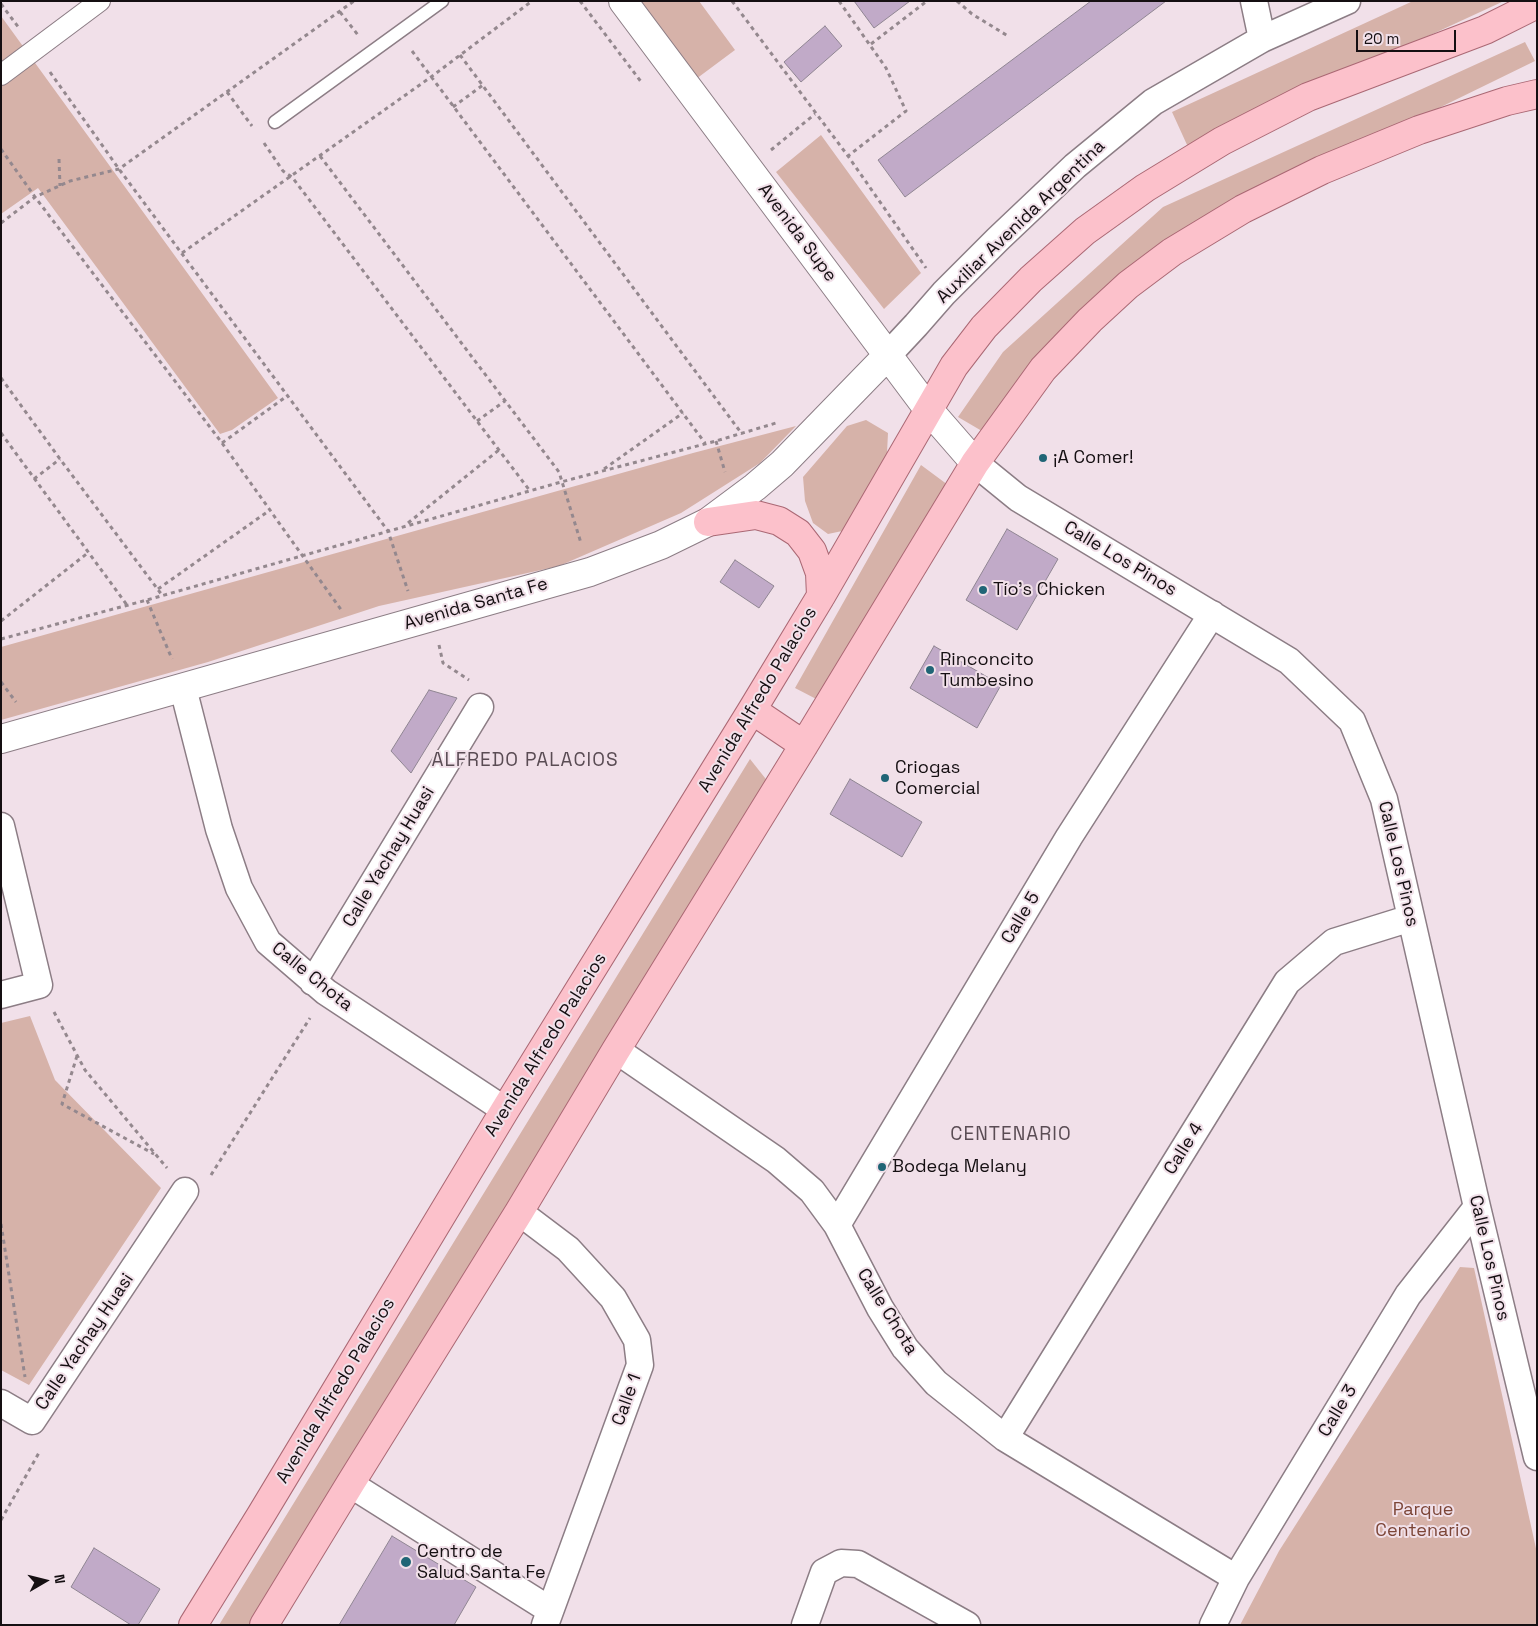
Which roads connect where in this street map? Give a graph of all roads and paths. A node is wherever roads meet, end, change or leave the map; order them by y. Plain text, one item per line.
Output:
1 (100, 1) edge
2 (354, 1) edge
3 (442, 1) edge
4 (532, 1) edge
5 (623, 1) edge
6 (732, 1) edge
7 (839, 1) edge
8 (927, 1) edge
9 (956, 1) edge
10 (1254, 1) edge
11 (1347, 1) edge
12 (1, 4) edge
13 (1537, 4) edge
14 (399, 33) junction
15 (1008, 36) dead end
16 (1262, 39) junction
17 (870, 44) junction
18 (34, 49) junction
19 (460, 55) junction
20 (1, 75) edge
21 (431, 77) junction
22 (483, 85) junction
23 (227, 92) junction
24 (1537, 94) edge
25 (453, 107) junction
26 (815, 114) junction
27 (275, 122) dead end
28 (257, 134) dead end
29 (262, 141) dead end
30 (1, 149) edge
31 (320, 156) junction
32 (848, 156) junction
33 (58, 159) dead end
34 (119, 169) junction
35 (749, 169) junction
36 (292, 177) junction
37 (60, 186) junction
38 (35, 197) junction
39 (1, 223) edge
40 (182, 253) junction
41 (944, 293) junction
42 (888, 355) junction
43 (1, 378) edge
44 (287, 396) junction
45 (505, 401) junction
46 (928, 409) junction
47 (683, 413) junction
48 (477, 421) junction
49 (1, 433) edge
50 (742, 434) dead end
51 (222, 443) junction
52 (499, 450) junction
53 (60, 459) junction
54 (975, 462) junction
55 (602, 471) junction
56 (34, 479) junction
57 (561, 482) junction
58 (530, 491) junction
59 (270, 510) junction
60 (708, 522) junction
61 (406, 525) junction
62 (388, 531) junction
63 (89, 552) junction
64 (302, 555) junction
65 (590, 572) junction
66 (158, 590) junction
67 (162, 595) junction
68 (821, 596) junction
69 (147, 600) junction
70 (128, 605) junction
71 (1212, 614) junction
72 (424, 619) junction
73 (1, 621) edge
74 (361, 637) junction
75 (1, 639) edge
76 (183, 688) junction
77 (480, 707) joint
78 (752, 710) junction
79 (1, 739) edge
80 (804, 745) junction
81 (1, 826) edge
82 (1412, 918) junction
83 (39, 985) junction
84 (320, 987) junction
85 (1, 996) edge
86 (616, 1050) junction
87 (78, 1055) junction
88 (505, 1110) junction
89 (156, 1155) junction
90 (185, 1191) junction
91 (1477, 1207) junction
92 (519, 1212) junction
93 (1, 1224) edge
94 (837, 1225) junction
95 (1, 1403) edge
96 (32, 1421) junction
97 (1005, 1438) junction
98 (1537, 1458) edge
99 (350, 1484) junction
100 (1, 1520) edge
101 (1236, 1578) junction
102 (547, 1617) edge
103 (193, 1625) edge
104 (264, 1625) edge
105 (804, 1625) edge
106 (967, 1625) edge
107 (1213, 1625) edge

1 - 18 street
2 - 23 path
3 - 14 lane
4 - 19 path
5 - 35 street, Avenida Supe
6 - 26 path
7 - 17 path
8 - 17 path
9 - 15 path
10 - 16 street
11 - 16 street, Auxiliar Avenida Argentina
12 - 18 path
13 - 46 main road, Avenida Alfredo Palacios
14 - 21 path
14 - 27 lane
16 - 41 street, Auxiliar Avenida Argentina
17 - 32 path
18 - 20 street
18 - 34 path
19 - 21 path
19 - 22 path
21 - 25 path
21 - 31 path
22 - 25 path
22 - 50 path
23 - 28 path
23 - 34 path
24 - 54 main road
25 - 47 path
26 - 32 path
26 - 35 path
29 - 36 path
30 - 38 path
31 - 36 path
31 - 45 path
32 - 41 path
33 - 37 path
34 - 37 path
34 - 40 path
35 - 42 street, Avenida Supe
36 - 40 path
36 - 48 path
37 - 38 path
38 - 39 path
38 - 51 path
40 - 44 path
41 - 42 street, Auxiliar Avenida Argentina
42 - 46 street, Avenida Supe
42 - 60 street, Avenida Santa Fe
43 - 53 path
44 - 51 path
44 - 62 path
45 - 48 path
45 - 57 path
46 - 54 street, Avenida Supe
46 - 68 main road, Avenida Alfredo Palacios
47 - 55 path
47 - 55 path
48 - 52 path
49 - 56 path
51 - 59 path
52 - 58 path
52 - 61 path
53 - 56 path
53 - 66 path
54 - 71 street, Calle Los Pinos
54 - 80 main road
55 - 57 path
56 - 63 path
57 - 58 path
57 - 65 path
58 - 61 path
59 - 64 path
59 - 66 path
60 - 65 street, Avenida Santa Fe
60 - 68 main road
61 - 62 path
62 - 64 path
62 - 72 path
63 - 70 path
63 - 73 path
64 - 67 path
64 - 74 path
65 - 72 street, Avenida Santa Fe
66 - 67 path
67 - 69 path
68 - 78 main road, Avenida Alfredo Palacios
69 - 70 path
69 - 76 path
70 - 75 path
71 - 82 street, Calle Los Pinos
71 - 94 street, Calle 5
72 - 74 street, Avenida Santa Fe
72 - 77 path
74 - 76 street, Avenida Santa Fe
76 - 79 street, Avenida Santa Fe
76 - 84 street, Calle Chota
77 - 84 street, Calle Yachay Huasi
78 - 80 main road
78 - 88 main road, Avenida Alfredo Palacios
80 - 86 main road
81 - 83 street
82 - 91 street, Calle Los Pinos
82 - 97 street, Calle 4
83 - 85 street
83 - 87 path
84 - 88 street, Calle Chota
84 - 90 path
86 - 92 main road
86 - 94 street, Calle Chota
87 - 89 path
87 - 89 path
88 - 103 main road, Avenida Alfredo Palacios
89 - 90 path
90 - 96 street, Calle Yachay Huasi
91 - 98 street, Calle Los Pinos
91 - 101 street, Calle 3
92 - 99 main road
92 - 102 street, Calle 1
93 - 96 path
94 - 97 street, Calle Chota
95 - 96 street
96 - 100 path, Calle Yachay Huasi
97 - 101 street, Calle Chota
99 - 102 street
99 - 104 main road
101 - 107 street, Calle 3
105 - 106 street

